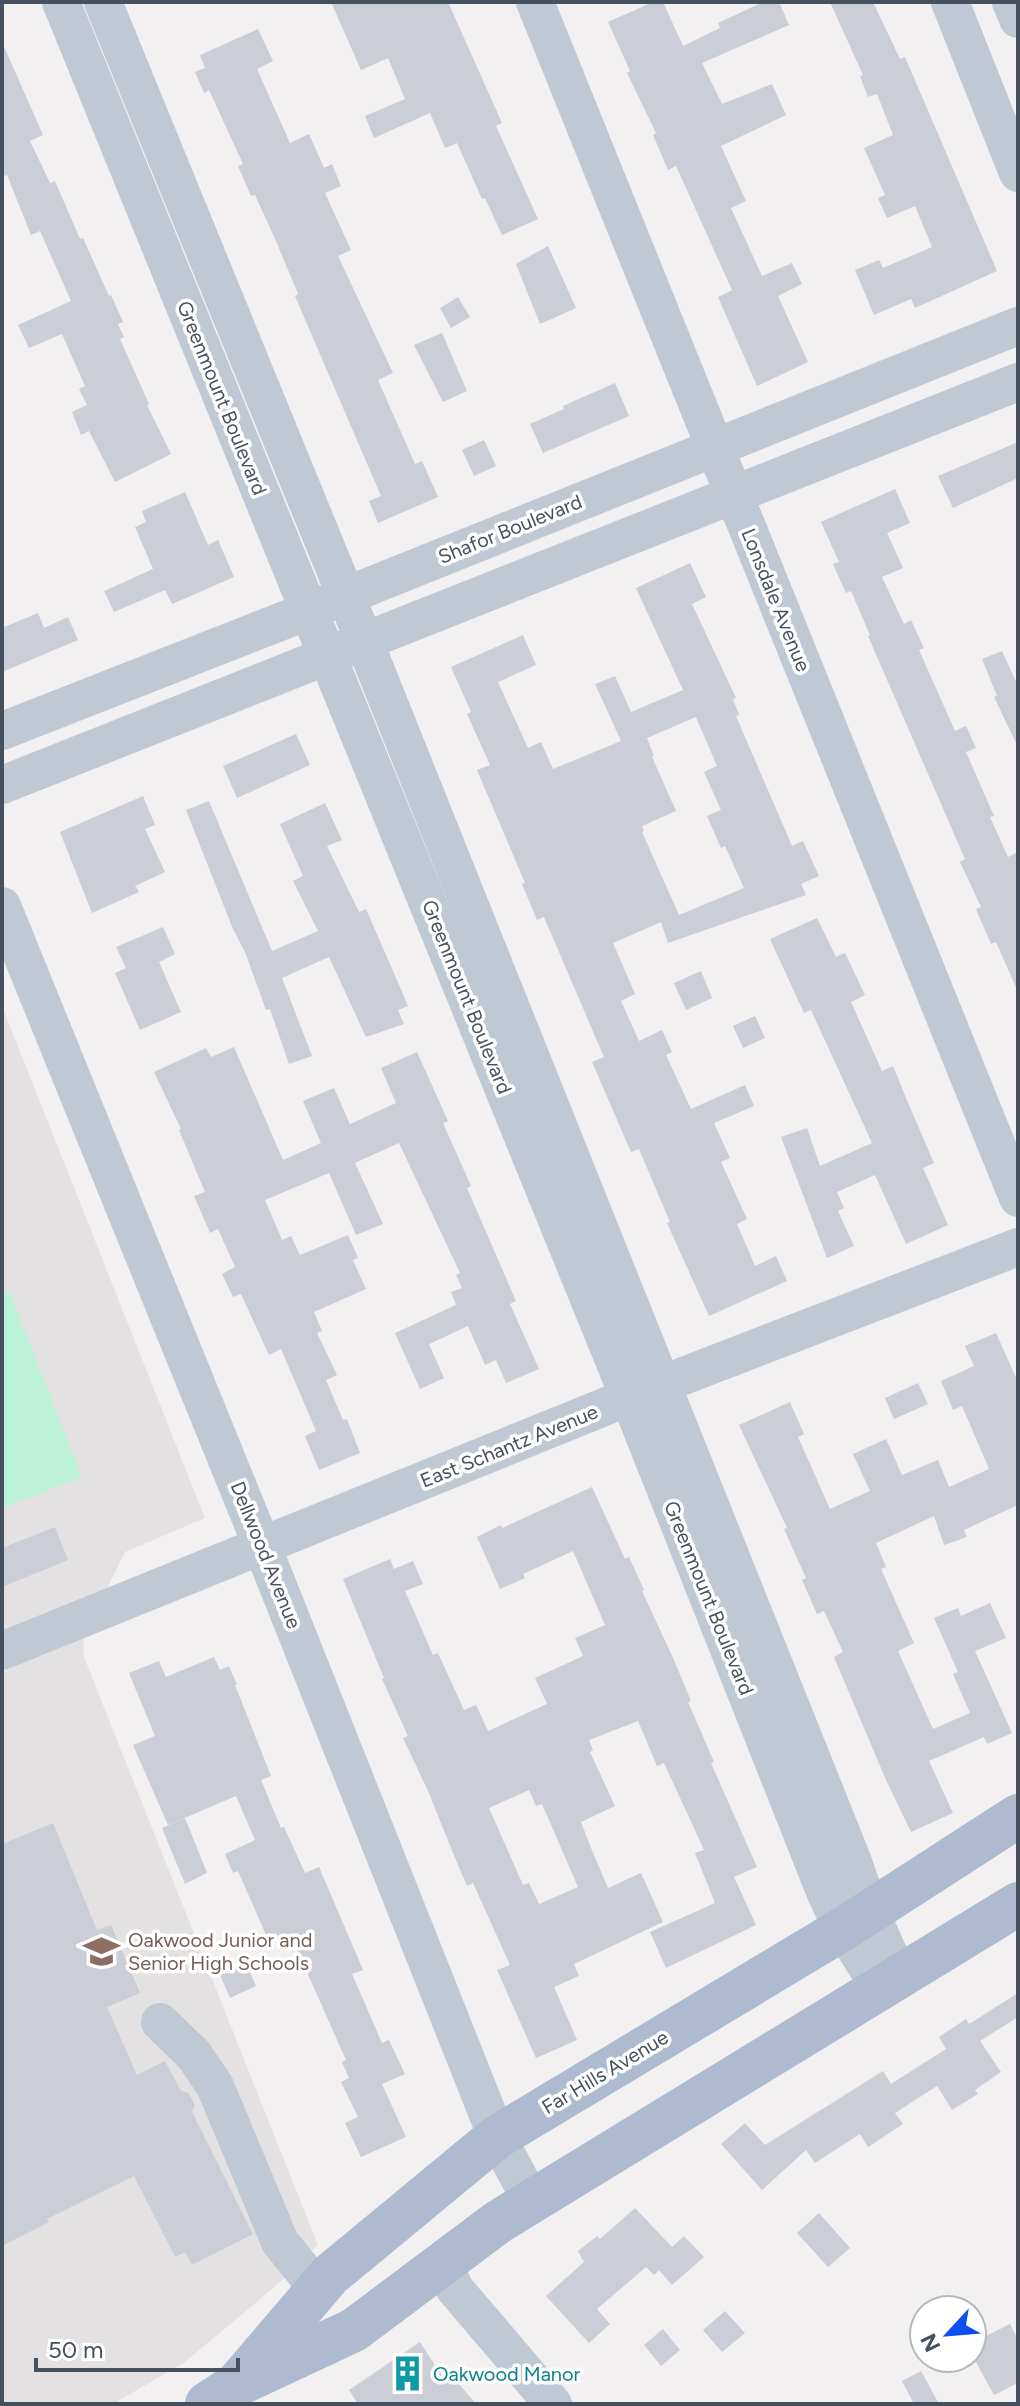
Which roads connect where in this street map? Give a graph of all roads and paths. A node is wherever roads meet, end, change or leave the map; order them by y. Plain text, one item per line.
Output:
1 (61, 2) edge
2 (103, 2) edge
3 (535, 2) edge
4 (950, 2) edge
5 (1011, 2) edge
6 (1018, 19) edge
7 (1018, 173) edge
8 (1018, 326) edge
9 (1018, 382) edge
10 (715, 446) junction
11 (734, 495) junction
12 (346, 596) junction
13 (308, 611) junction
14 (363, 641) junction
15 (328, 655) junction
16 (2, 731) edge
17 (2, 785) edge
18 (2, 906) edge
19 (1018, 1198) edge
20 (1018, 1247) edge
21 (646, 1391) junction
22 (262, 1546) junction
23 (2, 1651) edge
24 (1018, 1816) edge
25 (1018, 1904) edge
26 (856, 1920) junction
27 (890, 1983) junction
28 (160, 2022) dead end
29 (497, 2137) junction
30 (532, 2202) junction
31 (444, 2263) junction
32 (318, 2289) junction
33 (227, 2396) edge
34 (553, 2404) edge

1 - 13 street, Greenmount Boulevard
2 - 12 street, Greenmount Boulevard
3 - 10 street, Lonsdale Avenue
4 - 7 street
5 - 6 street
8 - 10 street, Shafor Boulevard
9 - 11 street
10 - 11 street, Lonsdale Avenue
10 - 12 street, Shafor Boulevard
11 - 14 street
11 - 19 street, Lonsdale Avenue
12 - 13 street, Shafor Boulevard
12 - 14 street, Greenmount Boulevard
13 - 15 street, Greenmount Boulevard
13 - 16 street, Shafor Boulevard
14 - 15 street
14 - 21 street, Greenmount Boulevard
15 - 17 street
15 - 21 street, Greenmount Boulevard
18 - 22 street, Dellwood Avenue
20 - 21 street, East Schantz Avenue
21 - 22 street, East Schantz Avenue
21 - 26 street, Greenmount Boulevard
22 - 23 street, East Schantz Avenue
22 - 29 street, Dellwood Avenue
24 - 26 main road, Far Hills Avenue
25 - 27 main road, Far Hills Avenue
26 - 27 street, Greenmount Boulevard
26 - 29 main road, Far Hills Avenue
27 - 30 main road, Far Hills Avenue
28 - 32 street
29 - 30 street, Dellwood Avenue
29 - 32 main road, Far Hills Avenue
30 - 31 main road, Far Hills Avenue
31 - 33 main road, Far Hills Avenue
31 - 34 street
32 - 33 main road, Far Hills Avenue

